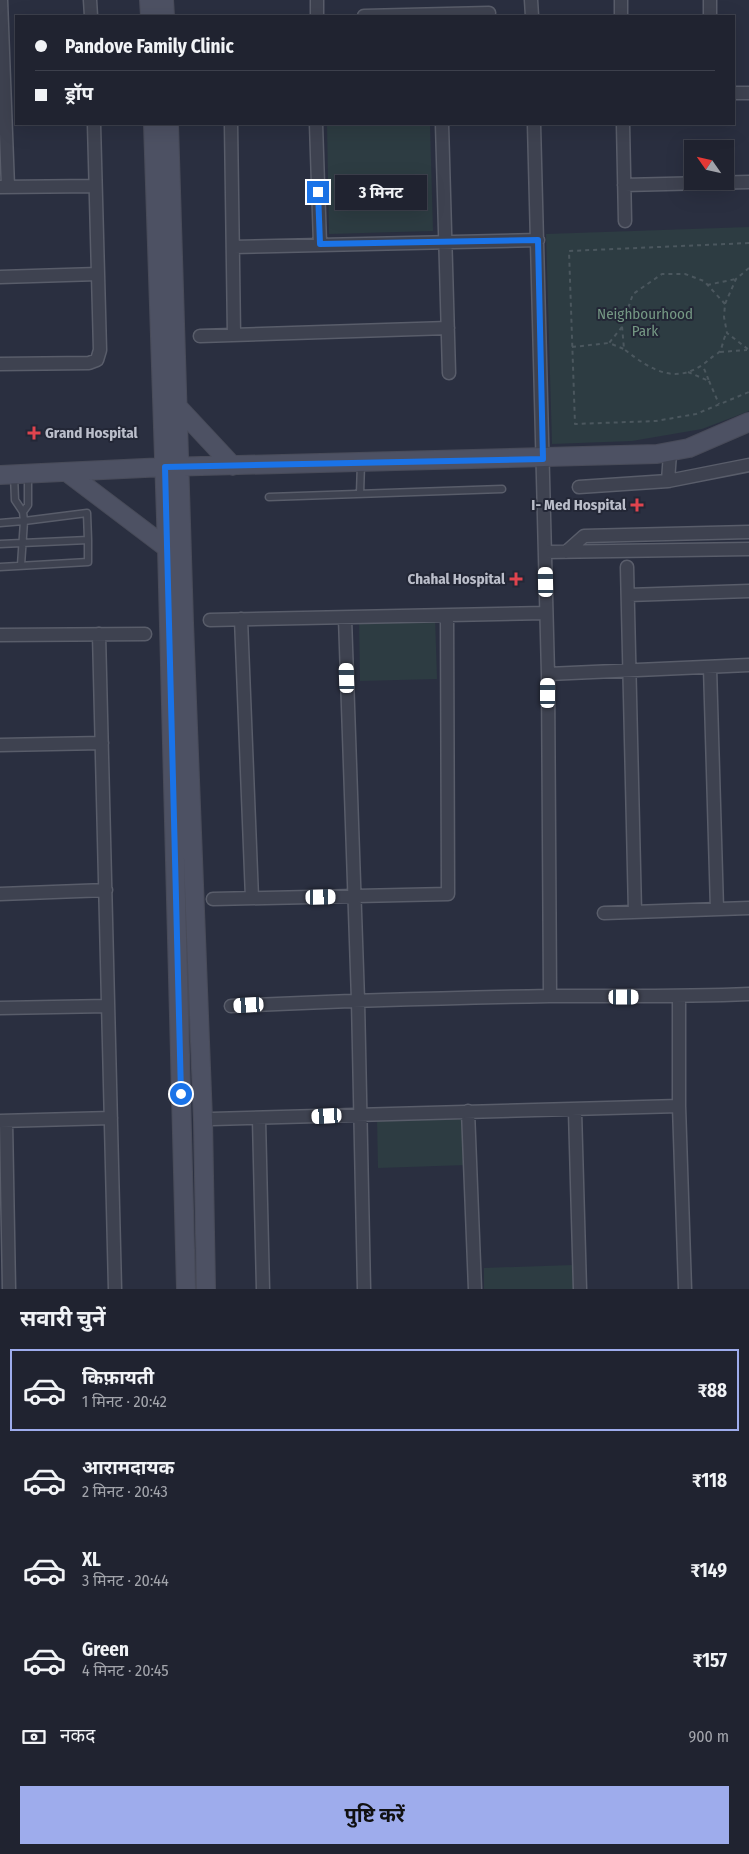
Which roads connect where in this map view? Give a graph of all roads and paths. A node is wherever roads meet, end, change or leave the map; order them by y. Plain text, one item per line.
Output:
1 (1, 0) edge
2 (90, 0) edge
3 (149, 0) edge
4 (164, 0) edge
5 (317, 0) edge
6 (531, 0) edge
7 (621, 0) edge
8 (710, 0) edge
9 (489, 13) dead end
10 (91, 15) edge
11 (150, 15) edge
12 (165, 15) edge
13 (317, 15) edge
14 (438, 15) edge
15 (532, 15) edge
16 (621, 15) edge
17 (710, 15) edge
18 (735, 93) edge
19 (749, 93) edge
20 (2, 106) edge
21 (94, 125) edge
22 (154, 125) edge
23 (169, 125) edge
24 (231, 125) edge
25 (316, 125) edge
26 (442, 125) edge
27 (534, 125) edge
28 (623, 125) edge
29 (749, 182) edge
30 (624, 185) junction
31 (95, 186) junction
32 (4, 187) edge
33 (625, 221) dead end
34 (538, 240) junction
35 (446, 242) junction
36 (749, 243) edge
37 (320, 244) junction
38 (233, 247) junction
39 (749, 268) edge
40 (98, 274) junction
41 (0, 277) edge
42 (736, 279) junction
43 (707, 284) junction
44 (725, 304) junction
45 (622, 326) junction
46 (448, 328) junction
47 (727, 333) junction
48 (234, 335) junction
49 (200, 336) dead end
50 (609, 344) junction
51 (572, 348) junction
52 (624, 349) junction
53 (748, 350) edge
54 (720, 352) junction
55 (0, 364) edge
56 (703, 366) junction
57 (688, 372) junction
58 (450, 373) dead end
59 (709, 381) junction
60 (749, 392) edge
61 (719, 405) junction
62 (178, 407) junction
63 (749, 422) edge
64 (670, 452) junction
65 (543, 459) junction
66 (361, 462) junction
67 (749, 465) edge
68 (233, 466) junction
69 (173, 467) junction
70 (68, 472) junction
71 (14, 475) edge
72 (668, 481) junction
73 (579, 488) dead end
74 (502, 489) dead end
75 (360, 494) junction
76 (269, 497) dead end
77 (23, 512) junction
78 (24, 521) junction
79 (0, 523) edge
80 (749, 532) edge
81 (88, 540) junction
82 (24, 543) junction
83 (0, 544) edge
84 (167, 548) junction
85 (749, 549) edge
86 (545, 552) junction
87 (566, 552) junction
88 (22, 566) junction
89 (0, 567) edge
90 (627, 567) dead end
91 (749, 591) edge
92 (628, 595) junction
93 (546, 613) junction
94 (447, 616) junction
95 (345, 618) junction
96 (241, 619) junction
97 (210, 620) dead end
98 (99, 634) junction
99 (145, 634) dead end
100 (0, 635) edge
101 (749, 665) edge
102 (710, 667) junction
103 (630, 670) junction
104 (548, 674) junction
105 (102, 743) junction
106 (0, 745) edge
107 (106, 890) junction
108 (0, 894) edge
109 (355, 896) junction
110 (252, 898) junction
111 (213, 899) dead end
112 (749, 908) edge
113 (717, 909) junction
114 (636, 912) junction
115 (604, 913) dead end
116 (749, 994) edge
117 (550, 996) junction
118 (679, 998) junction
119 (358, 1000) junction
120 (108, 1006) junction
121 (231, 1006) dead end
122 (0, 1008) edge
123 (679, 1106) junction
124 (468, 1110) junction
125 (575, 1111) junction
126 (361, 1114) junction
127 (111, 1118) junction
128 (212, 1119) dead end
129 (259, 1119) junction
130 (3, 1121) edge
131 (4, 1234) edge
132 (9, 1289) edge
133 (115, 1289) edge
134 (186, 1289) edge
135 (206, 1289) edge
136 (263, 1289) edge
137 (364, 1289) edge
138 (475, 1289) edge
139 (580, 1289) edge
140 (685, 1289) edge

1 - 20 street
2 - 10 street
3 - 11 main road
4 - 12 main road
5 - 13 street
6 - 15 street
7 - 16 street
8 - 17 street
9 - 14 street
18 - 19 street
20 - 32 street
21 - 31 street
22 - 69 main road
23 - 62 main road
24 - 38 street
25 - 37 street
26 - 35 street
27 - 34 street
28 - 30 street
29 - 30 street
30 - 33 street
31 - 32 street
31 - 40 street
34 - 35 street
34 - 65 street
35 - 37 street
35 - 46 street
36 - 51 path
37 - 38 street
38 - 48 street
39 - 42 path
40 - 41 street
40 - 55 street
42 - 43 path
42 - 44 path
43 - 44 path
43 - 45 path
44 - 47 path
45 - 50 path
45 - 52 path
46 - 48 street
46 - 58 street
47 - 53 path
47 - 54 path
48 - 49 street
50 - 51 path
50 - 52 path
51 - 61 path
52 - 57 path
53 - 54 path
54 - 56 path
56 - 57 path
56 - 59 path
57 - 59 path
59 - 61 path
60 - 61 path
62 - 68 main road
62 - 69 main road
63 - 64 main road
64 - 65 main road
64 - 72 street
65 - 66 main road
65 - 86 street
66 - 68 main road
66 - 75 lane
67 - 72 street
68 - 69 main road
69 - 70 main road
69 - 84 main road
69 - 135 main road
70 - 71 main road
70 - 84 main road
71 - 77 lane
71 - 77 lane
72 - 73 street
74 - 75 lane
75 - 76 lane
77 - 78 lane
78 - 79 lane
78 - 81 lane
78 - 82 lane
80 - 87 street
81 - 82 lane
81 - 88 lane
82 - 83 lane
82 - 88 lane
84 - 134 main road
85 - 87 street
86 - 87 street
86 - 93 street
88 - 89 lane
90 - 92 street
91 - 92 street
92 - 103 street
93 - 94 street
93 - 104 street
94 - 95 street
94 - 109 street
95 - 96 street
95 - 109 street
96 - 97 street
96 - 110 street
98 - 99 street
98 - 100 street
98 - 105 street
101 - 102 street
102 - 103 street
102 - 113 street
103 - 104 street
103 - 114 street
104 - 117 street
105 - 106 street
105 - 107 street
107 - 108 street
107 - 120 street
109 - 110 street
109 - 119 street
110 - 111 street
112 - 113 street
113 - 114 street
114 - 115 street
116 - 118 street
117 - 118 street
117 - 119 street
118 - 123 street
119 - 121 street
119 - 126 street
120 - 122 street
120 - 127 street
123 - 125 street
123 - 140 street
124 - 125 street
124 - 126 street
124 - 138 street
125 - 139 street
126 - 129 street
126 - 137 street
127 - 130 street
127 - 133 street
128 - 129 street
129 - 136 street
130 - 131 street
131 - 132 street

